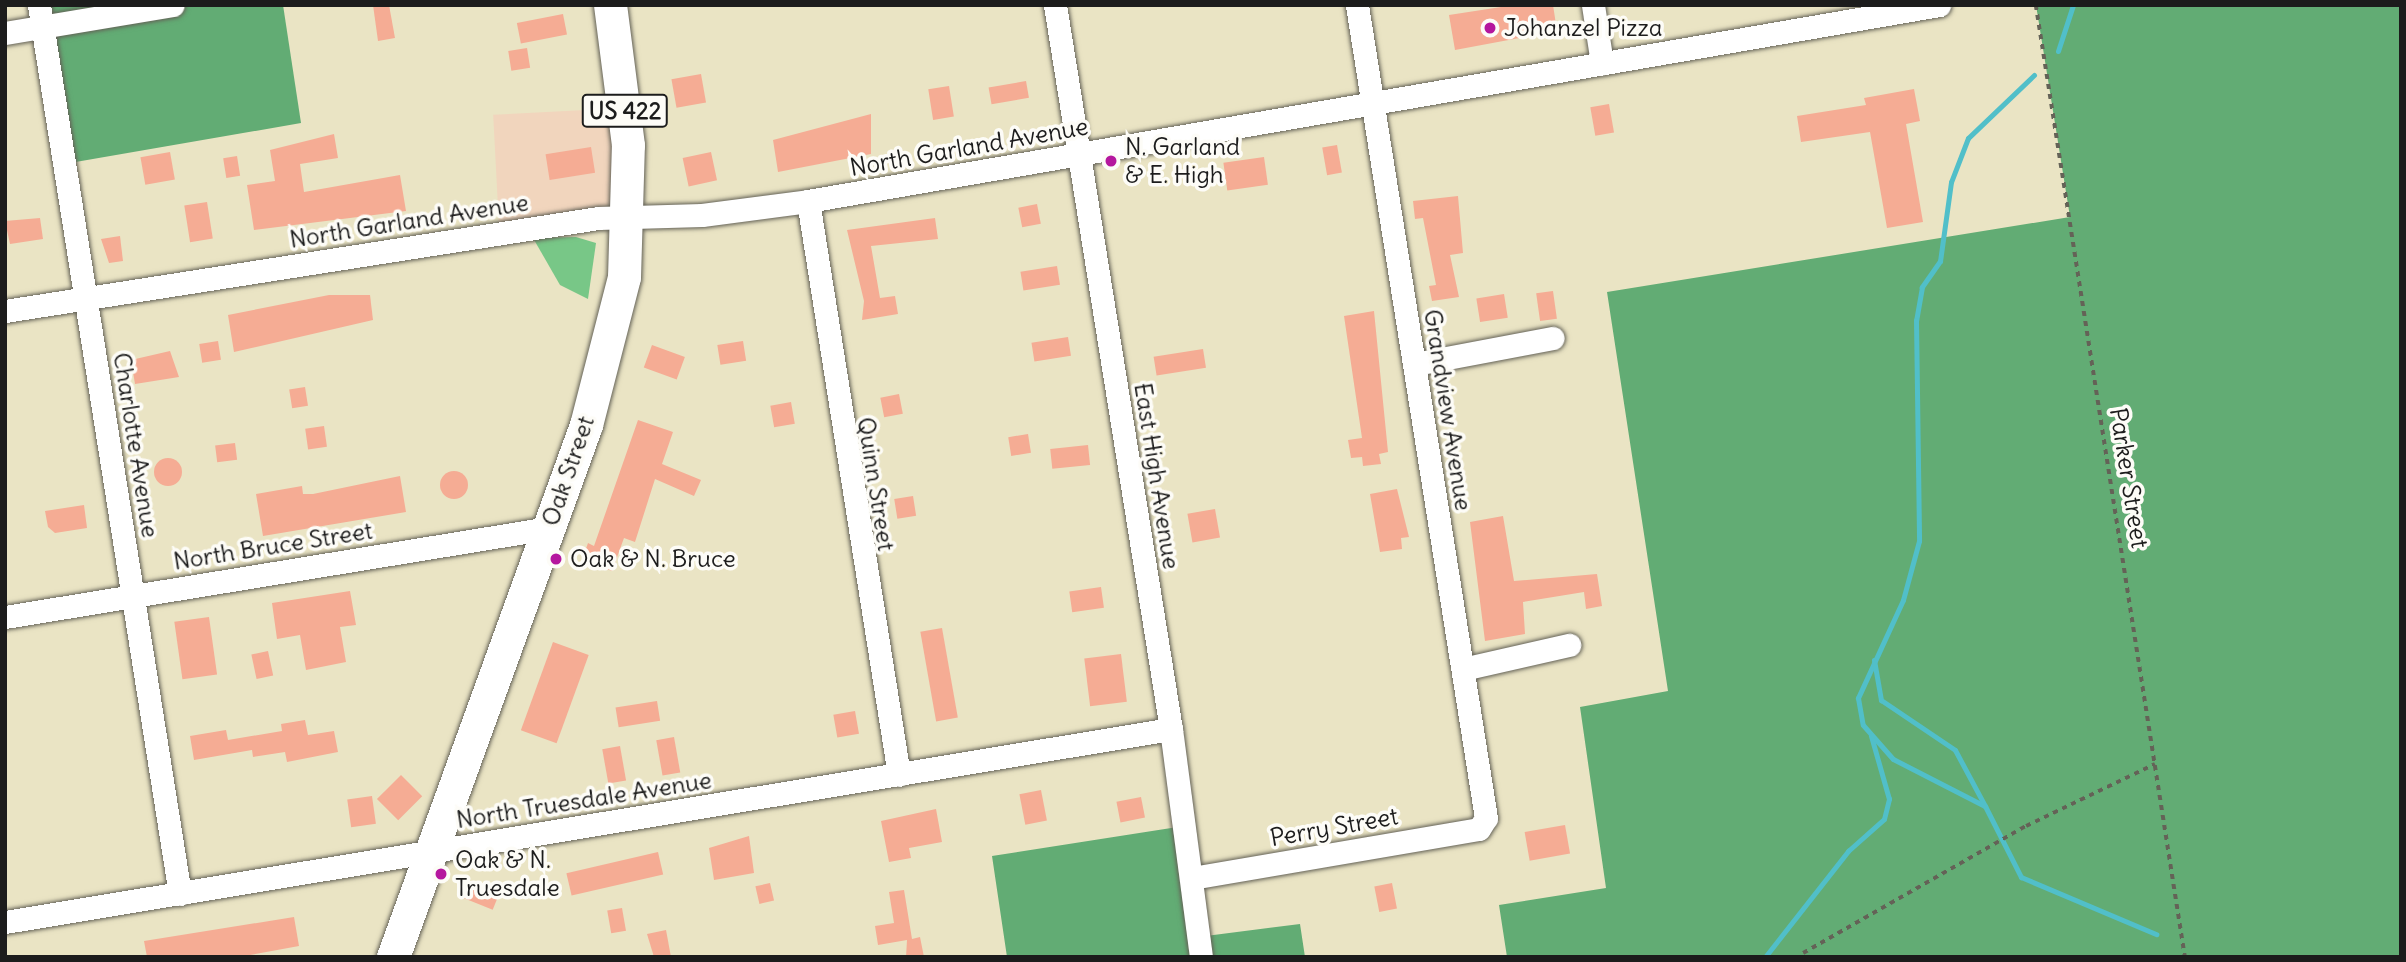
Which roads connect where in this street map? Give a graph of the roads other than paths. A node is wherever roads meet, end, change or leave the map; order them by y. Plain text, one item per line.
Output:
1 (173, 5) edge
2 (610, 5) edge
3 (1055, 5) edge
4 (1357, 5) edge
5 (1593, 5) edge
6 (1939, 5) edge
7 (1819, 15) edge
8 (41, 16) edge
9 (5, 33) edge
10 (1602, 63) junction
11 (1372, 104) junction
12 (1079, 154) junction
13 (808, 201) junction
14 (628, 217) junction
15 (86, 298) junction
16 (5, 311) edge
17 (1553, 338) dead end
18 (1415, 364) junction
19 (549, 528) junction
20 (133, 596) junction
21 (5, 617) edge
22 (1569, 645) dead end
23 (1464, 668) junction
24 (1171, 729) junction
25 (899, 775) junction
26 (1484, 823) joint
27 (430, 852) junction
28 (1192, 878) junction
29 (180, 894) junction
30 (5, 922) edge
31 (393, 957) edge
32 (1200, 957) edge

1 - 8 street
2 - 14 highway, Oak Street / US 422
3 - 12 street, East High Avenue
4 - 11 street, Grandview Avenue
5 - 10 street
6 - 7 street, North Garland Avenue
7 - 10 street, North Garland Avenue
8 - 9 street
8 - 15 street, Charlotte Avenue
10 - 11 street, North Garland Avenue
11 - 12 street, North Garland Avenue
11 - 18 street, Grandview Avenue
12 - 13 street, North Garland Avenue
12 - 24 street, East High Avenue
13 - 14 street, North Garland Avenue
13 - 25 street, Quinn Street
14 - 15 street, North Garland Avenue
14 - 19 highway, Oak Street / US 422
15 - 16 street, North Garland Avenue
15 - 20 street, Charlotte Avenue
17 - 18 street
18 - 23 street, Grandview Avenue
19 - 20 street, North Bruce Street
19 - 27 highway, Oak Street / US 422
20 - 21 street, North Bruce Street
20 - 29 street, Charlotte Avenue
22 - 23 street
23 - 26 street, Grandview Avenue
24 - 25 street, North Truesdale Avenue
24 - 28 street, East High Avenue
25 - 27 street, North Truesdale Avenue
26 - 28 street, Perry Street
27 - 29 street, North Truesdale Avenue
27 - 31 highway, Oak Street / US 422
28 - 32 street, East High Avenue
29 - 30 street, North Truesdale Avenue

